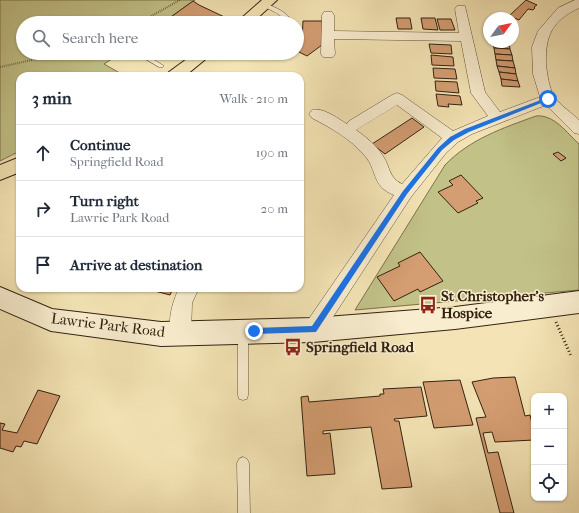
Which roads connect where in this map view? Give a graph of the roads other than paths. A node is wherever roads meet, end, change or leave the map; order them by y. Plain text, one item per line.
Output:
1 (267, 3) edge
2 (579, 3) edge
3 (461, 8) dead end
4 (328, 15) dead end
5 (251, 16) edge
6 (286, 16) edge
7 (328, 35) junction
8 (467, 37) junction
9 (328, 54) dead end
10 (150, 60) edge
11 (196, 60) edge
12 (161, 66) dead end
13 (180, 72) edge
14 (548, 99) junction
15 (317, 114) dead end
16 (498, 119) junction
17 (354, 125) dead end
18 (579, 129) edge
19 (452, 138) junction
20 (16, 166) edge
21 (0, 173) edge
22 (405, 192) junction
23 (187, 292) edge
24 (0, 298) edge
25 (579, 302) edge
26 (313, 330) junction
27 (242, 331) junction
28 (180, 333) junction
29 (243, 395) dead end
30 (243, 463) dead end
31 (244, 513) edge

1 - 5 main road
1 - 6 lane
2 - 14 street
3 - 8 street
4 - 7 street
7 - 8 street
7 - 9 street
8 - 16 street
10 - 12 lane
11 - 13 main road
14 - 16 street
14 - 18 street
15 - 22 street
16 - 19 street
17 - 19 street
19 - 22 street
20 - 21 main road
22 - 26 street
23 - 28 street
24 - 28 street, Lawrie Park Road
25 - 26 street, Lawrie Park Road
26 - 27 street, Lawrie Park Road
27 - 28 street, Lawrie Park Road
27 - 29 lane
30 - 31 lane

